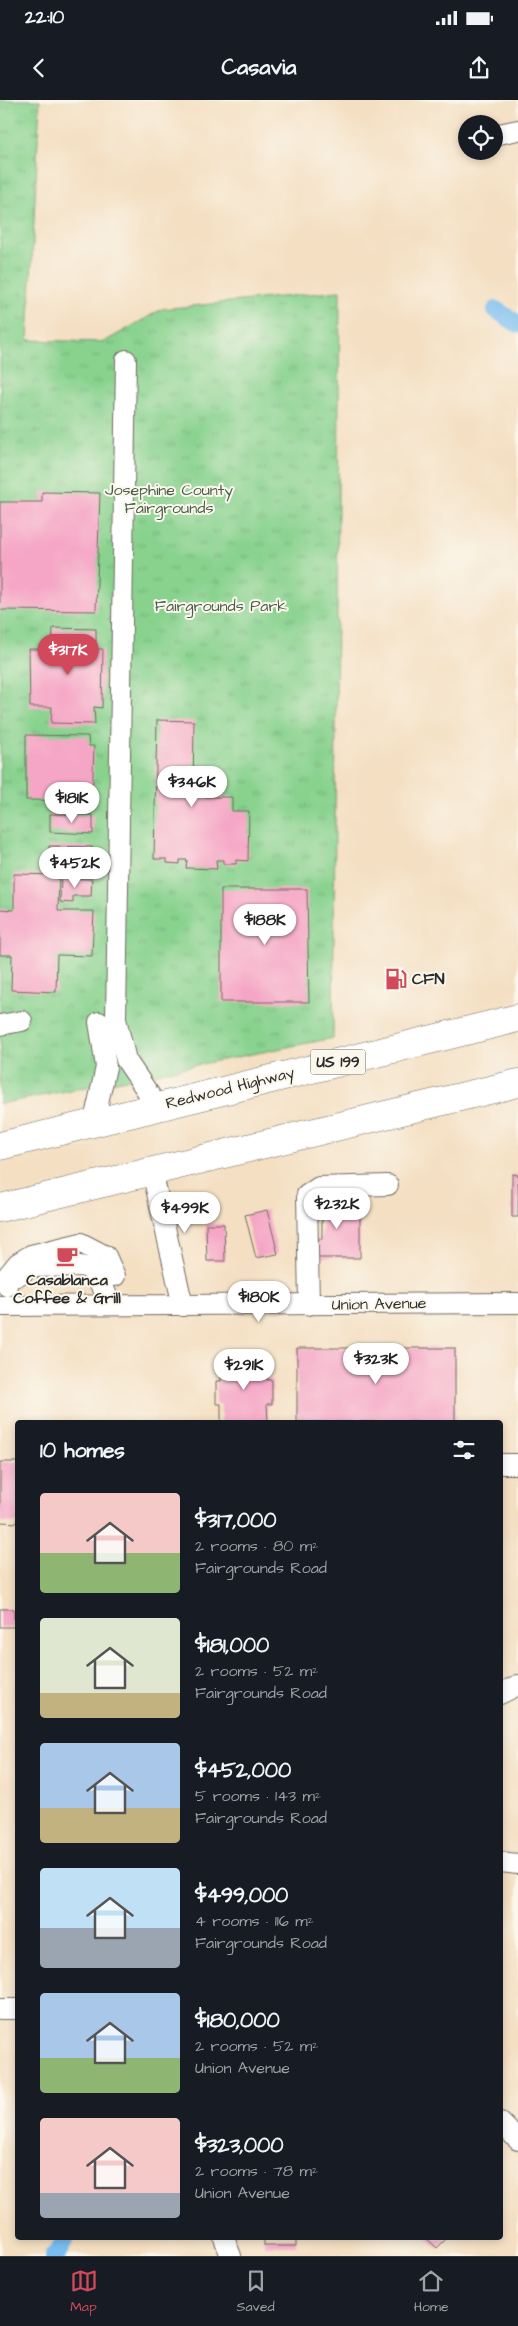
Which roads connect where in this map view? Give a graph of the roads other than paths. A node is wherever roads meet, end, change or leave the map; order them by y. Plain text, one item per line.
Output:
1 (518, 130) edge
2 (503, 132) edge
3 (126, 360) dead end
4 (518, 1018) edge
5 (22, 1021) dead end
6 (108, 1021) junction
7 (0, 1026) edge
8 (518, 1083) edge
9 (157, 1106) junction
10 (94, 1122) junction
11 (0, 1146) edge
12 (152, 1171) junction
13 (388, 1186) dead end
14 (0, 1208) edge
15 (110, 1285) joint
16 (518, 1303) edge
17 (309, 1305) junction
18 (0, 1306) edge
19 (183, 1306) junction
20 (503, 1464) edge
21 (518, 1464) edge
22 (518, 1685) edge
23 (503, 1692) edge
24 (503, 1862) edge
25 (518, 1864) edge
26 (0, 2009) edge
27 (15, 2009) edge
28 (503, 2125) edge
29 (518, 2140) edge
30 (225, 2240) edge
31 (231, 2256) edge

1 - 2 street
3 - 6 street
4 - 9 highway, Redwood Highway / US 199
5 - 7 street
6 - 9 street
6 - 10 street
8 - 12 highway
9 - 10 highway, Redwood Highway / US 199
10 - 11 highway, Redwood Highway / US 199
12 - 14 highway
12 - 19 street
13 - 17 street
15 - 15 street
16 - 17 street, Union Avenue
17 - 19 street, Union Avenue
18 - 19 street, Union Avenue
20 - 21 street
22 - 23 street
24 - 25 street
26 - 27 street
28 - 29 street
30 - 31 street

